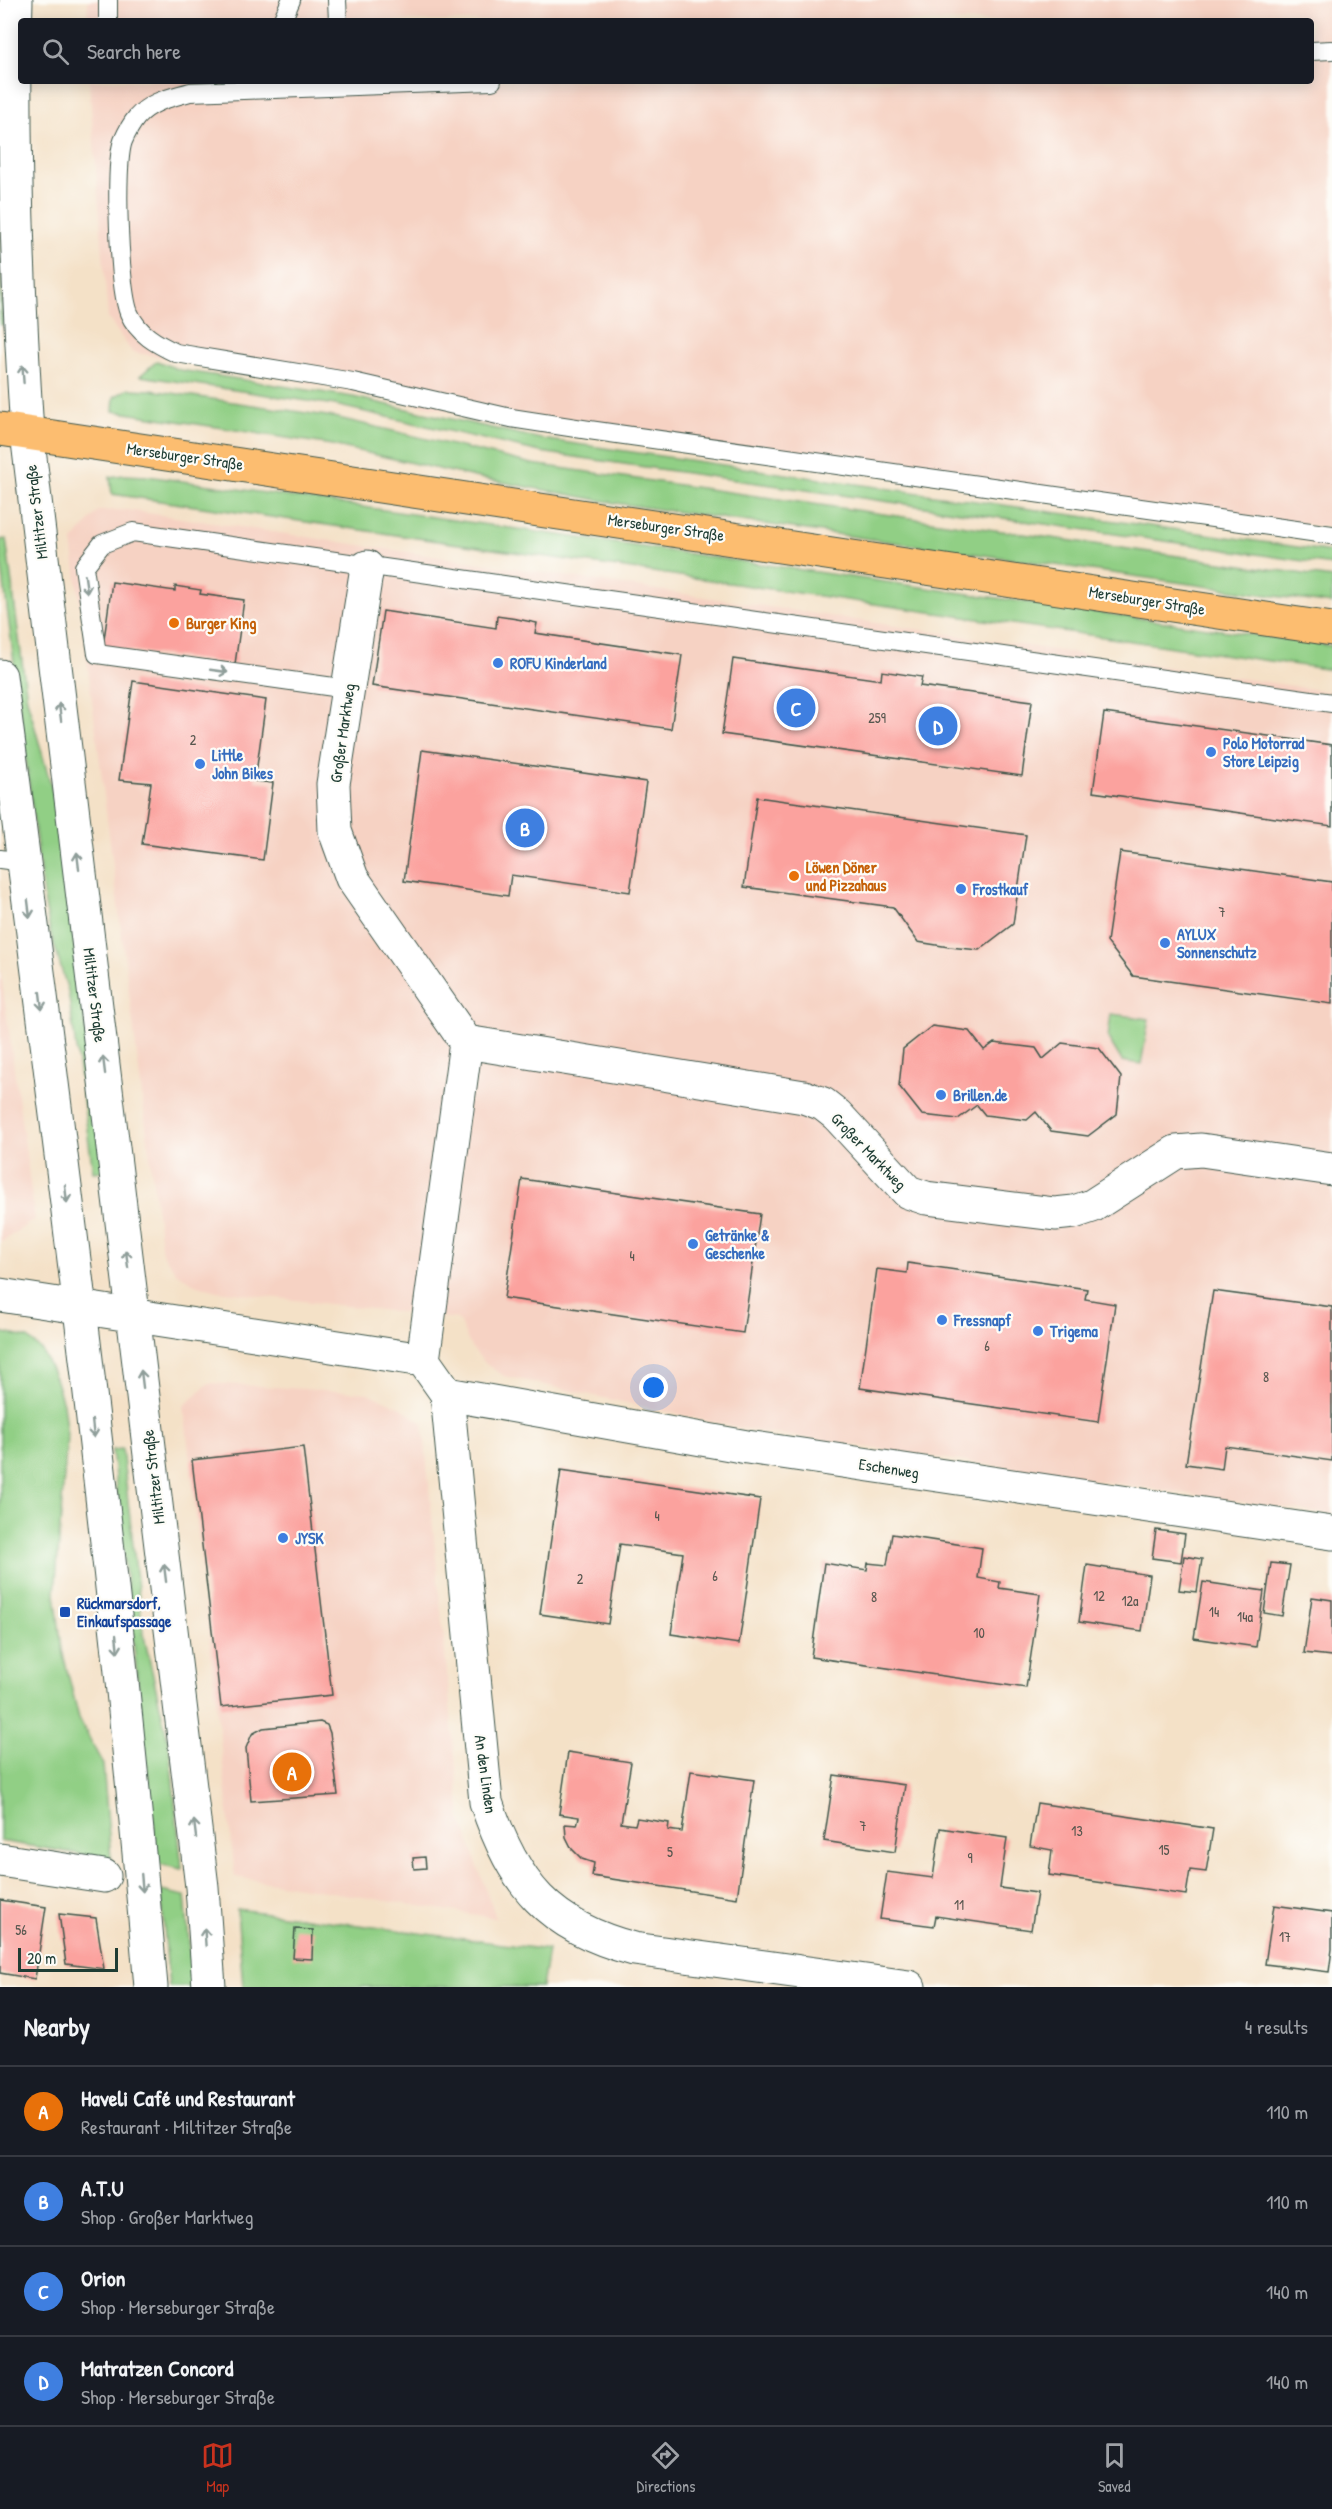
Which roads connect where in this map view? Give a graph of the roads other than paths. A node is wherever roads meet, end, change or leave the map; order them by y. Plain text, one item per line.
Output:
1 (16, 0) edge
2 (108, 0) edge
3 (291, 0) edge
4 (337, 0) edge
5 (108, 18) edge
6 (283, 18) edge
7 (338, 18) edge
8 (1332, 50) edge
9 (1314, 51) edge
10 (343, 84) edge
11 (13, 431) edge
12 (1332, 535) edge
13 (367, 567) junction
14 (1332, 629) edge
15 (0, 676) edge
16 (348, 689) junction
17 (1332, 703) edge
18 (12, 860) edge
19 (466, 1042) junction
20 (1332, 1169) edge
21 (0, 1295) edge
22 (80, 1308) junction
23 (135, 1317) junction
24 (423, 1360) junction
25 (447, 1394) junction
26 (1332, 1533) edge
27 (0, 1860) edge
28 (104, 1875) dead end
29 (151, 1987) edge
30 (209, 1987) edge
31 (909, 1987) edge

11 -> 1 street, Miltitzer Straße
2 - 5 lane
3 - 6 lane
4 - 7 lane
8 - 9 lane
10 - 12 lane
11 - 14 main road, Merseburger Straße
23 -> 11 street, Miltitzer Straße
13 - 16 street, Großer Marktweg
13 -> 16 lane
13 - 17 lane
15 - 18 street
16 - 19 street, Großer Marktweg
18 -> 22 street
19 - 20 street, Großer Marktweg
19 - 24 street
21 - 22 street
22 - 23 street
22 -> 29 street
23 - 24 street
30 -> 23 street, Miltitzer Straße
24 - 25 street
25 - 26 street, Eschenweg
25 - 31 street, An den Linden
27 - 28 street

